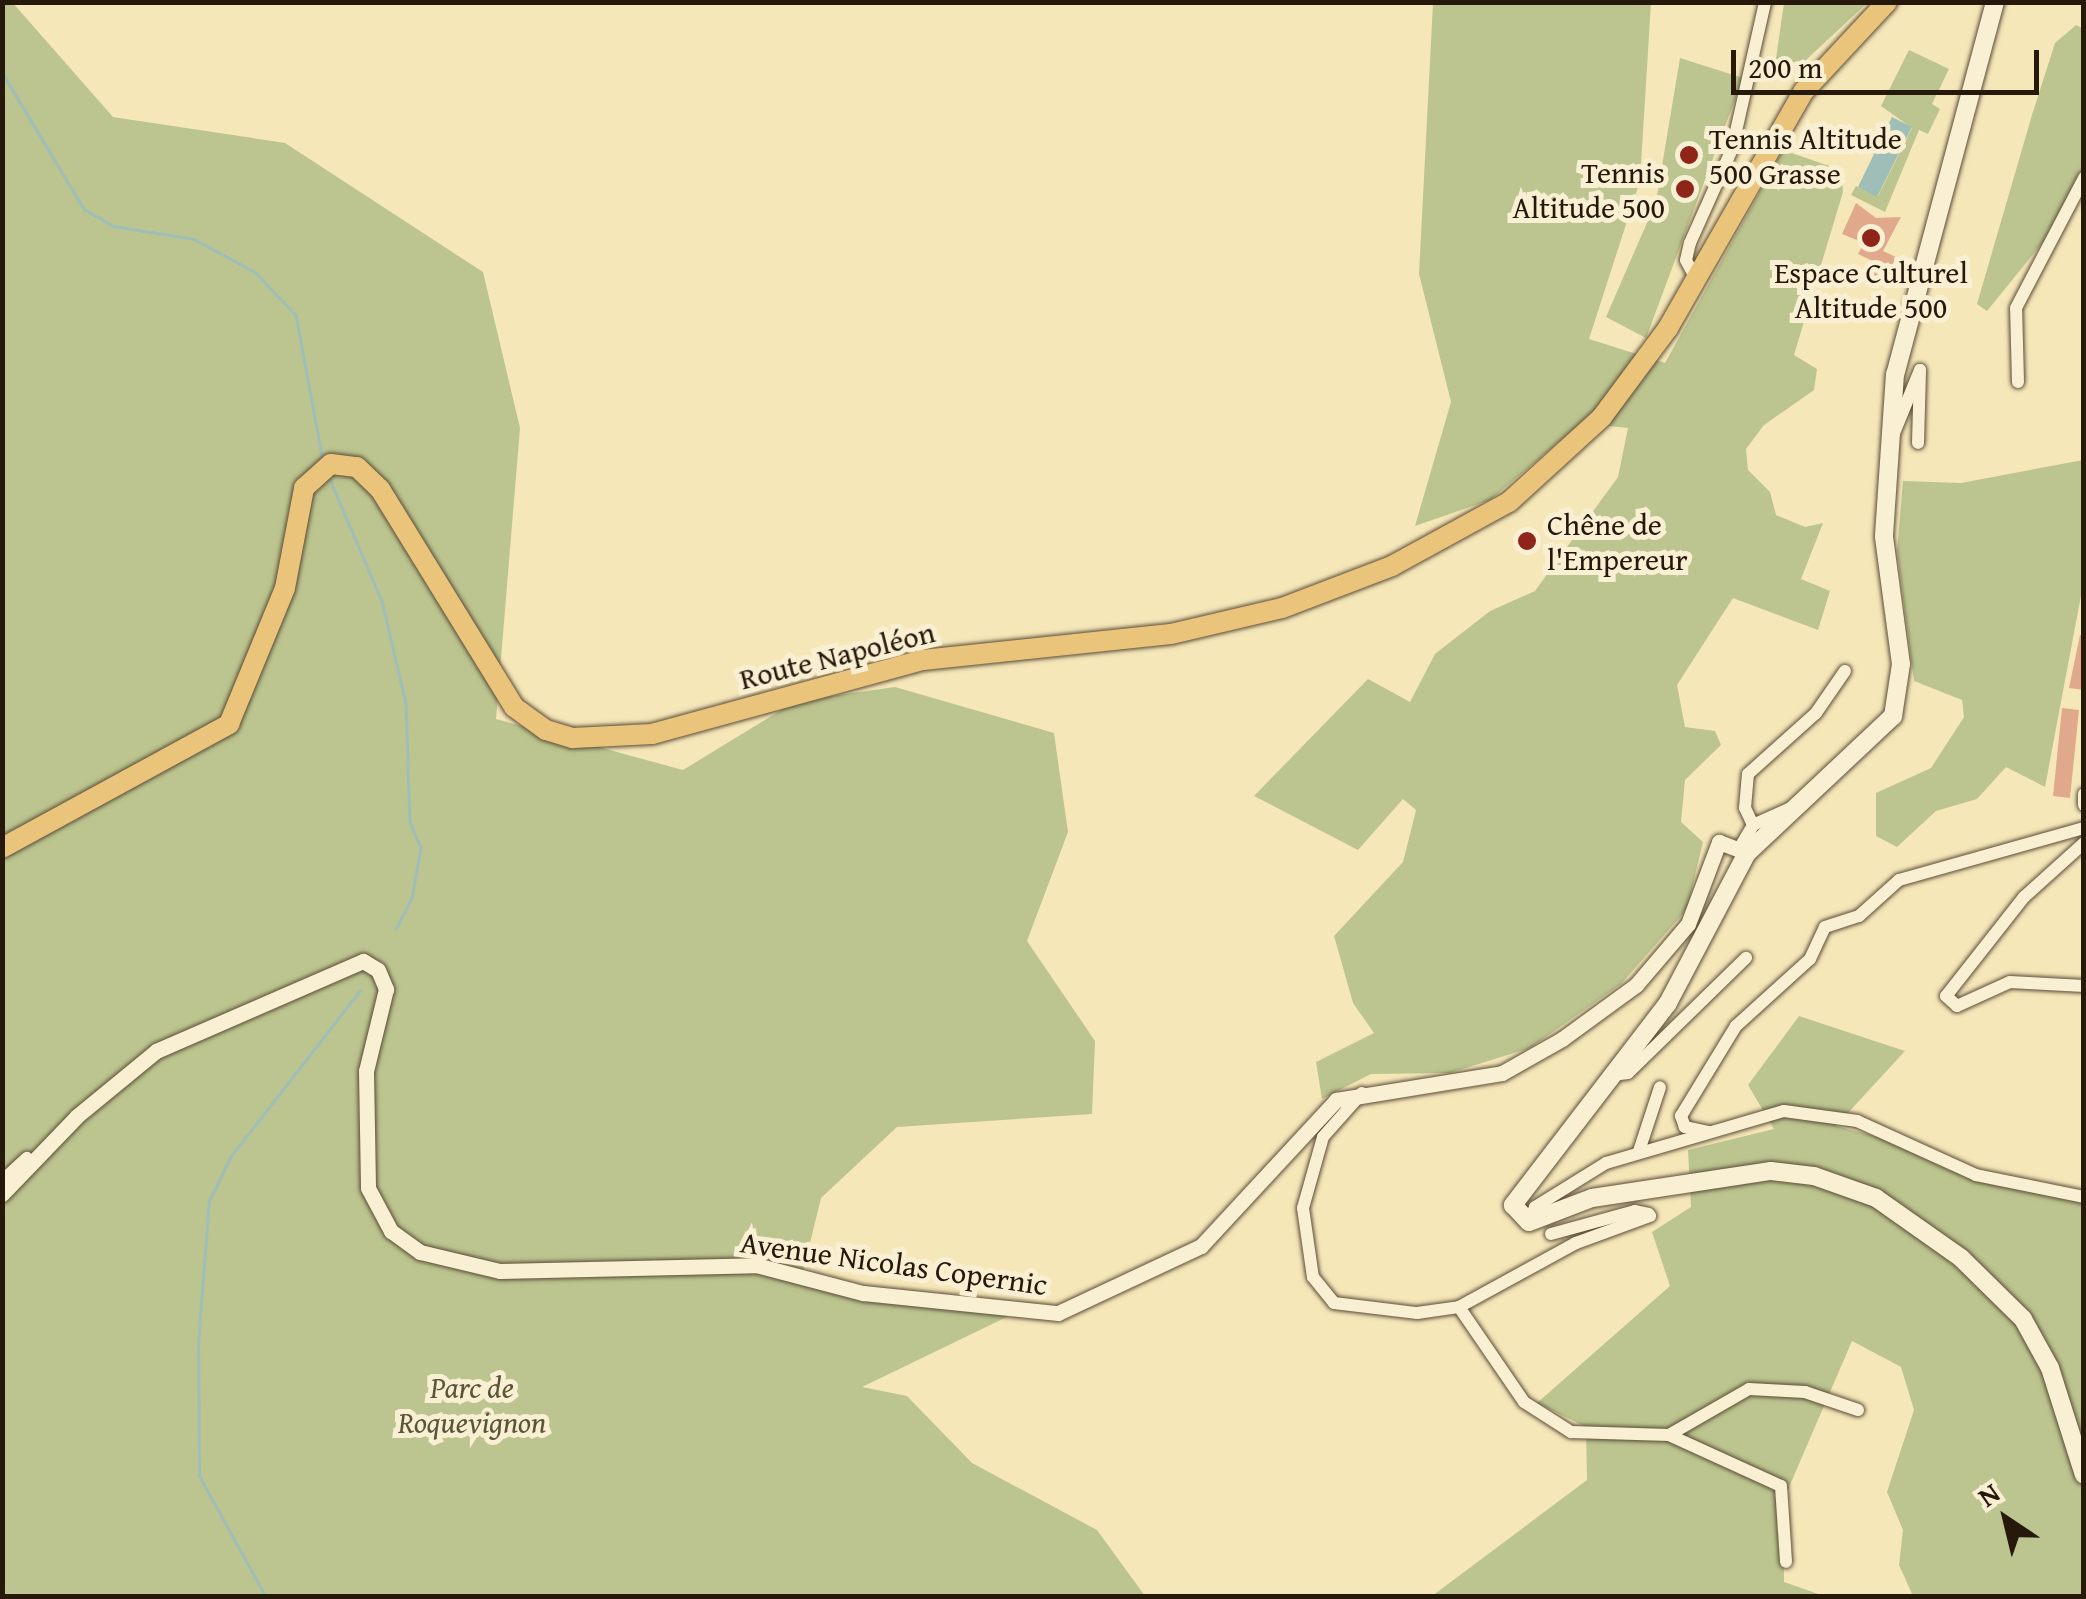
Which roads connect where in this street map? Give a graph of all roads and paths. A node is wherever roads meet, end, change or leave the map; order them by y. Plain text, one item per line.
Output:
1 (1765, 2) edge
2 (1887, 2) edge
3 (1996, 2) edge
4 (2084, 178) edge
5 (1696, 278) junction
6 (2018, 382) dead end
7 (1918, 443) dead end
8 (1889, 445) junction
9 (1845, 671) dead end
10 (2084, 794) edge
11 (1800, 805) junction
12 (2084, 805) edge
13 (1753, 824) junction
14 (2084, 828) edge
15 (2084, 843) edge
16 (2, 848) edge
17 (1744, 850) junction
18 (1746, 958) dead end
19 (2084, 986) edge
20 (1612, 1075) junction
21 (1660, 1087) dead end
22 (1362, 1090) junction
23 (1709, 1132) junction
24 (1639, 1151) junction
25 (39, 1156) junction
26 (2, 1182) edge
27 (2, 1194) edge
28 (2084, 1197) edge
29 (1529, 1222) junction
30 (1550, 1234) dead end
31 (1458, 1306) junction
32 (1858, 1410) dead end
33 (1669, 1435) junction
34 (2084, 1475) edge
35 (1786, 1562) dead end

1 - 5 street
2 - 5 main road, Route Napoléon
3 - 8 main road
4 - 6 street
5 - 16 main road, Route Napoléon
7 - 8 street
8 - 11 main road
9 - 13 street
10 - 12 street
11 - 13 street
11 - 17 main road
13 - 17 street
14 - 23 street
15 - 19 street
17 - 20 main road
17 - 22 street, Avenue Nicolas Copernic
18 - 20 street
20 - 29 main road
21 - 24 street
22 - 25 street, Avenue Nicolas Copernic
22 - 31 street
23 - 24 street
23 - 28 street
24 - 29 street
25 - 26 street
25 - 27 street, Avenue Nicolas Copernic
29 - 34 main road
30 - 31 street
31 - 33 street
32 - 33 street
33 - 35 street

